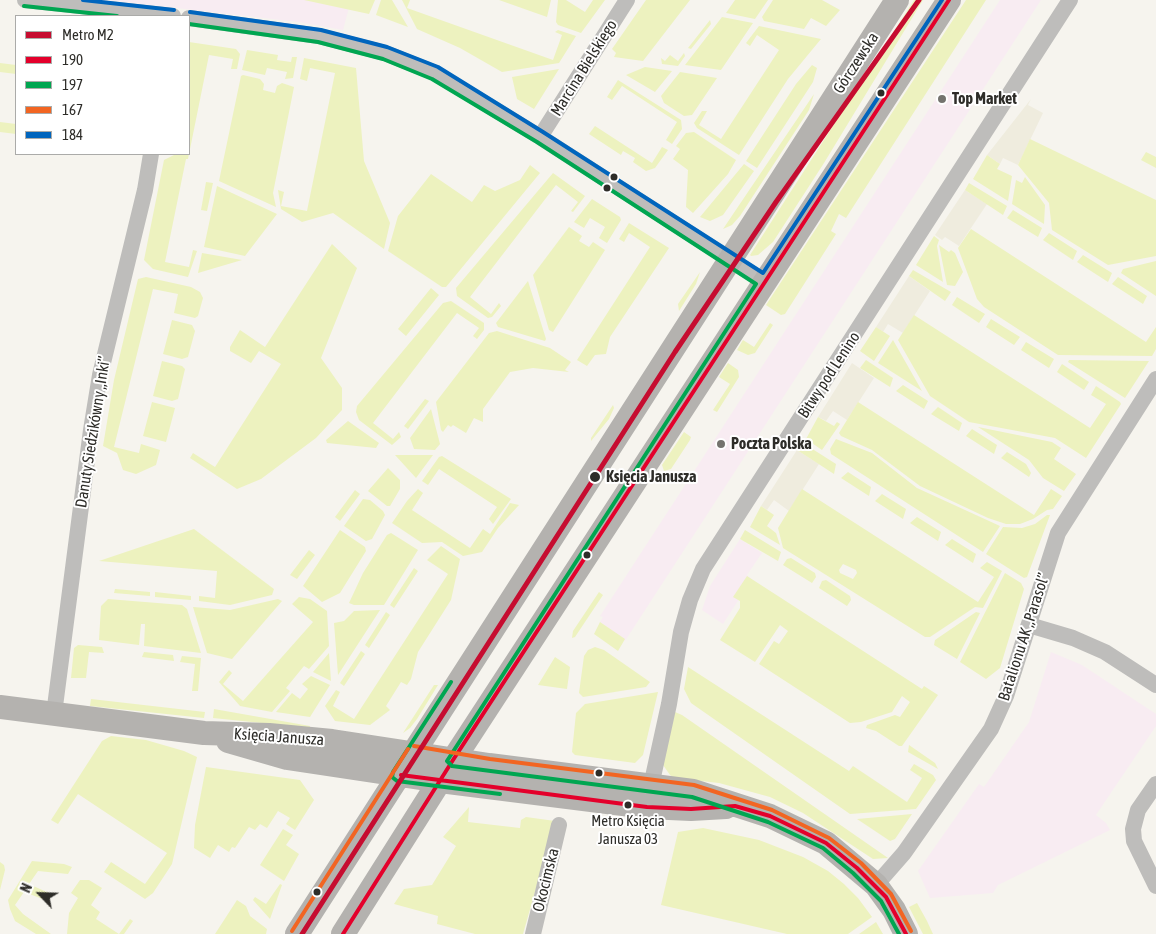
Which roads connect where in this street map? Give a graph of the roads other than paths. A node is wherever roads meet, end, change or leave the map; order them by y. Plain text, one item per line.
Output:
1 (25, 0) edge
2 (627, 0) edge
3 (897, 0) edge
4 (948, 0) edge
5 (1070, 0) edge
6 (168, 12) edge
7 (190, 18) edge
8 (540, 137) junction
9 (151, 155) edge
10 (730, 260) junction
11 (765, 282) junction
12 (1156, 379) edge
13 (1029, 625) junction
14 (1156, 685) edge
15 (0, 707) edge
16 (54, 714) junction
17 (204, 733) junction
18 (412, 752) junction
19 (453, 760) junction
20 (398, 775) junction
21 (440, 780) junction
22 (651, 784) junction
23 (1156, 784) edge
24 (735, 806) junction
25 (647, 807) junction
26 (559, 825) dead end
27 (876, 884) junction
28 (1156, 886) edge
29 (297, 934) edge
30 (343, 934) edge
31 (533, 934) edge
32 (906, 934) edge

1 - 6 street
2 - 8 street, Marcina Bielskiego
3 - 10 main road, Górczewska
4 - 11 main road
5 - 22 street, Bitwy pod Lenino
7 - 8 street
8 - 10 street
9 - 16 street, Danuty Siedzikówny „Inki”
10 - 11 street
10 - 18 main road, Górczewska
11 - 19 main road
12 - 13 street, Batalionu AK „Parasol”
13 - 14 street
13 - 27 street, Batalionu AK „Parasol”
15 - 16 main road, Księcia Janusza
16 - 17 main road, Księcia Janusza
17 - 18 main road, Księcia Janusza
17 - 20 main road, Księcia Janusza
18 - 19 main road, Księcia Janusza
18 - 20 main road, Górczewska
19 - 21 main road
19 - 22 main road, Księcia Janusza
20 - 21 main road, Księcia Janusza
20 - 29 main road, Górczewska
21 - 25 main road, Księcia Janusza
21 - 30 main road
22 - 24 main road, Księcia Janusza
22 - 25 street, Bitwy pod Lenino
23 - 28 street
24 - 25 main road, Księcia Janusza
24 - 27 main road
26 - 31 street, Okocimska
27 - 32 main road

